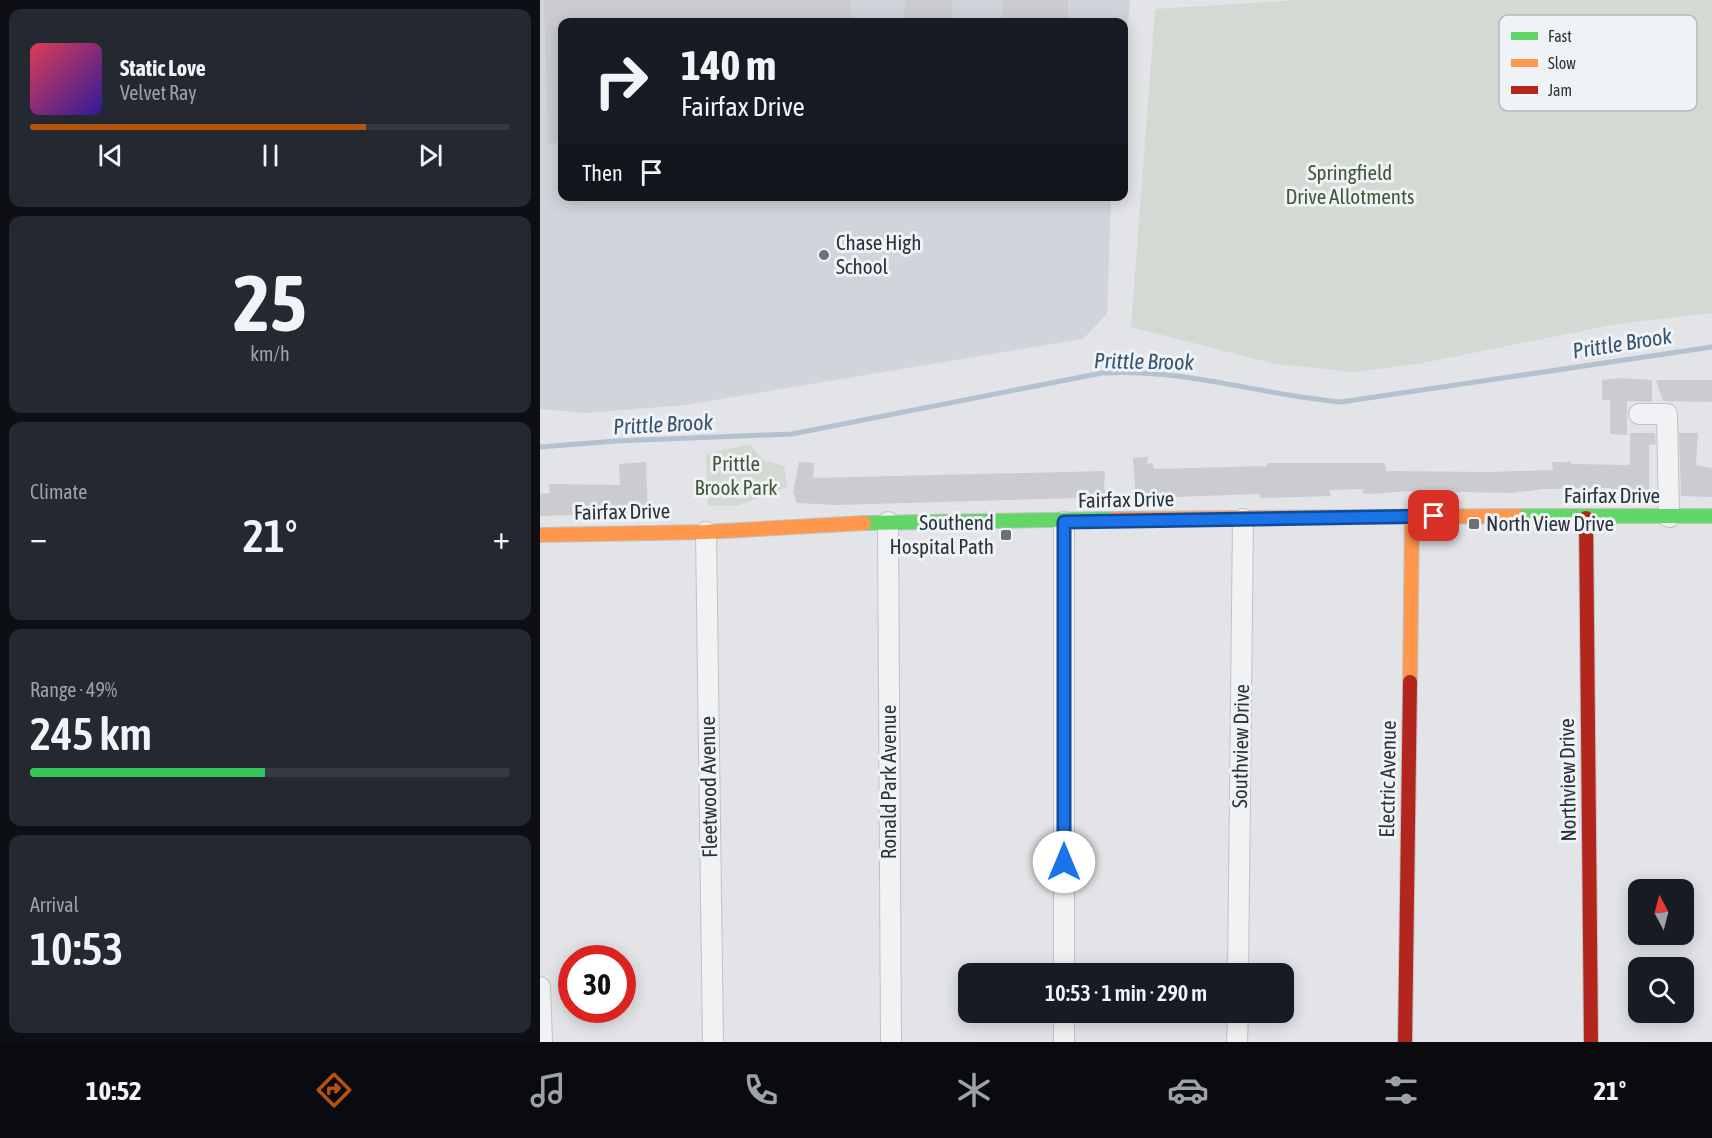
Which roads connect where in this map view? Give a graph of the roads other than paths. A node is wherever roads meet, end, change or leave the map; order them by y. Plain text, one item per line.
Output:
1 (1639, 414) dead end
2 (1412, 516) junction
3 (1712, 516) edge
4 (1669, 517) junction
5 (1586, 518) junction
6 (1243, 519) junction
7 (888, 522) junction
8 (1064, 522) junction
9 (706, 532) junction
10 (540, 535) edge
11 (1064, 963) edge
12 (1238, 963) edge
13 (540, 987) edge
14 (1064, 1023) edge
15 (1238, 1023) edge
16 (542, 1042) edge
17 (713, 1042) edge
18 (891, 1042) edge
19 (1064, 1042) edge
20 (1237, 1042) edge
21 (1405, 1042) edge
22 (1591, 1042) edge

1 - 4 street
2 - 5 street, Fairfax Drive
2 - 6 street, Fairfax Drive
2 - 21 street, Electric Avenue
3 - 4 street, Fairfax Drive
4 - 5 street, Fairfax Drive
5 - 22 street, Northview Drive
6 - 8 street, Fairfax Drive
6 - 12 street, Southview Drive
7 - 8 street, Fairfax Drive
7 - 9 street, Fairfax Drive
7 - 18 street, Ronald Park Avenue
8 - 11 street
9 - 10 street, Fairfax Drive
9 - 17 street, Fleetwood Avenue
13 - 16 street
14 - 19 street
15 - 20 street

